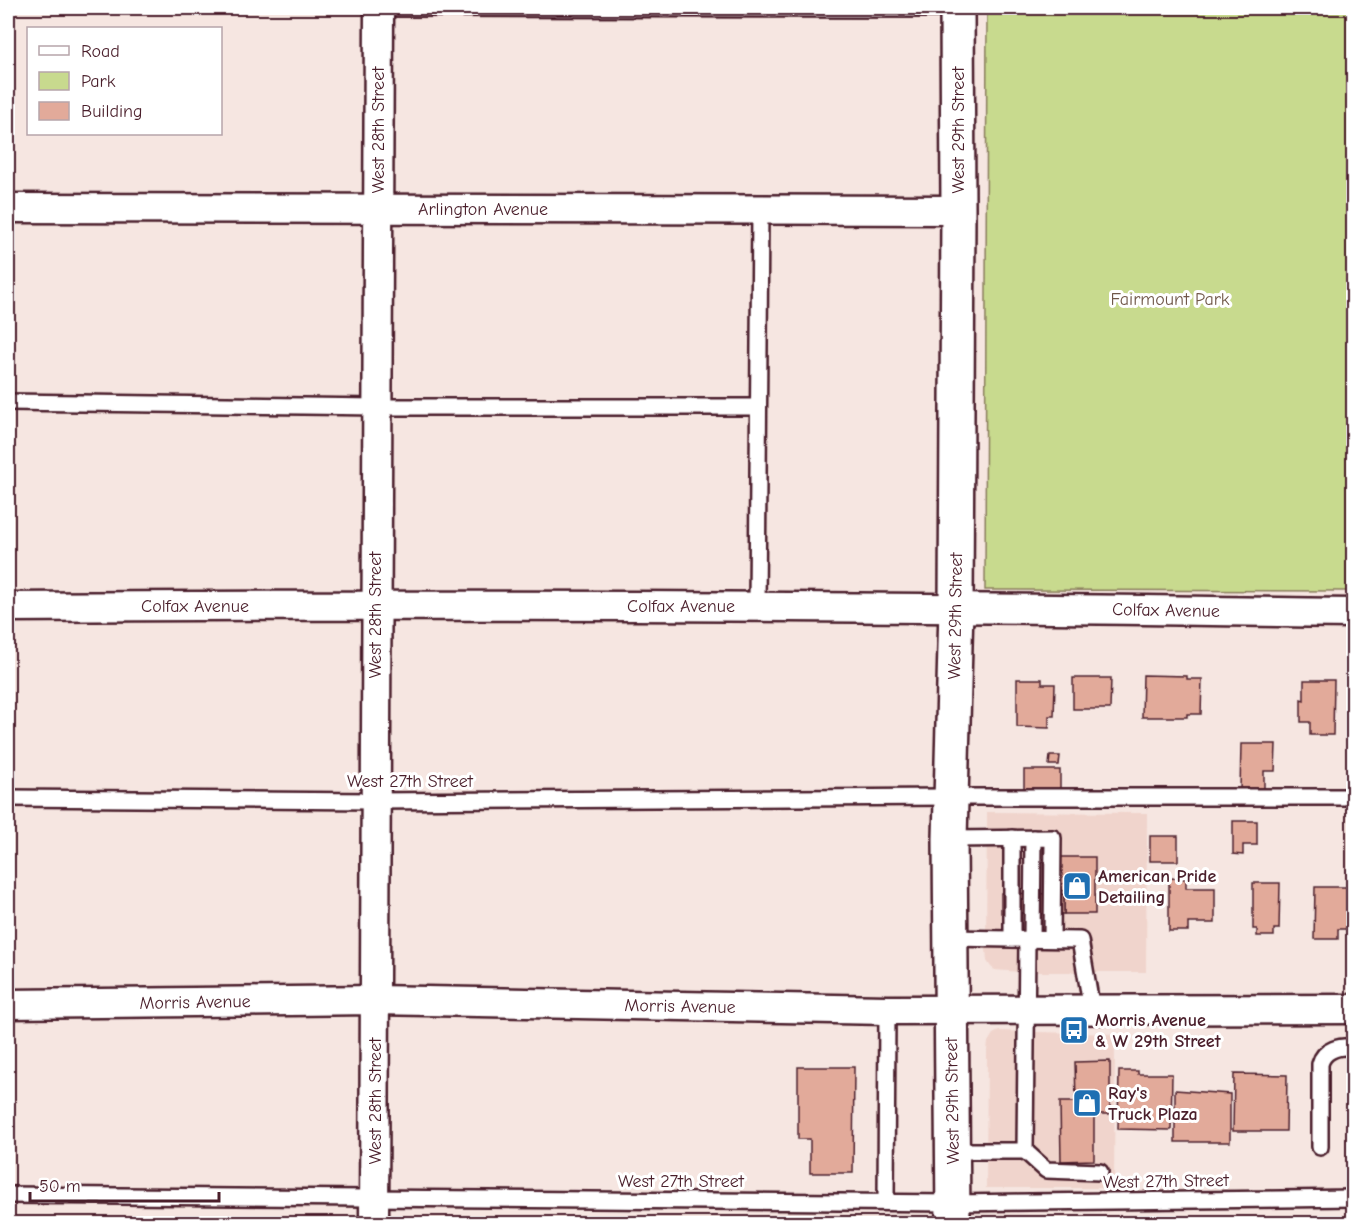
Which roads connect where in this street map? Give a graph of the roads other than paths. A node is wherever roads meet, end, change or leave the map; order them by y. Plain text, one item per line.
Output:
1 (379, 8) edge
2 (384, 8) edge
3 (957, 8) edge
4 (8, 208) edge
5 (378, 208) junction
6 (760, 210) junction
7 (958, 210) junction
8 (8, 402) edge
9 (758, 406) junction
10 (378, 407) junction
11 (375, 604) junction
12 (8, 607) edge
13 (757, 607) junction
14 (956, 607) junction
15 (1353, 613) edge
16 (950, 797) junction
17 (1353, 797) edge
18 (8, 798) edge
19 (375, 801) junction
20 (1012, 838) junction
21 (1033, 838) junction
22 (950, 839) junction
23 (950, 938) junction
24 (1023, 939) junction
25 (1052, 939) junction
26 (375, 1000) junction
27 (8, 1004) edge
28 (1353, 1009) edge
29 (887, 1010) junction
30 (950, 1010) junction
31 (1026, 1010) junction
32 (1092, 1010) junction
33 (1353, 1047) edge
34 (1320, 1147) dead end
35 (952, 1150) junction
36 (1025, 1151) junction
37 (1100, 1172) dead end
38 (8, 1195) edge
39 (1353, 1198) edge
40 (886, 1202) junction
41 (374, 1211) edge
42 (953, 1213) edge

1 - 5 street, West 28th Street
2 - 3 lane
3 - 7 street, West 29th Street
4 - 5 street, Arlington Avenue
5 - 6 street, Arlington Avenue
5 - 10 street, West 28th Street
6 - 7 street, Arlington Avenue
6 - 9 lane
7 - 14 street, West 29th Street
8 - 10 lane
9 - 10 lane
9 - 13 lane
10 - 11 street, West 28th Street
11 - 12 street, Colfax Avenue
11 - 13 street, Colfax Avenue
11 - 19 street, West 28th Street
13 - 14 street, Colfax Avenue
14 - 15 street, Colfax Avenue
14 - 16 street, West 29th Street
16 - 17 lane, West 27th Street
16 - 19 lane, West 27th Street
16 - 22 street, West 29th Street
18 - 19 lane, West 27th Street
19 - 26 street, West 28th Street
20 - 21 lane
20 - 22 lane
20 - 24 lane
21 - 24 lane
21 - 25 lane
22 - 23 street, West 29th Street
23 - 24 lane
23 - 30 street, West 29th Street
24 - 25 lane
24 - 31 lane
25 - 32 lane
26 - 27 street, Morris Avenue
26 - 29 street, Morris Avenue
26 - 41 street, West 28th Street
28 - 32 street, Morris Avenue
29 - 30 street, Morris Avenue
29 - 40 lane
30 - 31 street, Morris Avenue
30 - 35 street, West 29th Street
31 - 32 street, Morris Avenue
31 - 36 lane
33 - 34 lane
35 - 36 lane
35 - 42 street, West 29th Street
36 - 37 lane
38 - 41 lane, West 27th Street
39 - 42 lane, West 27th Street
40 - 41 lane, West 27th Street
40 - 42 lane, West 27th Street

